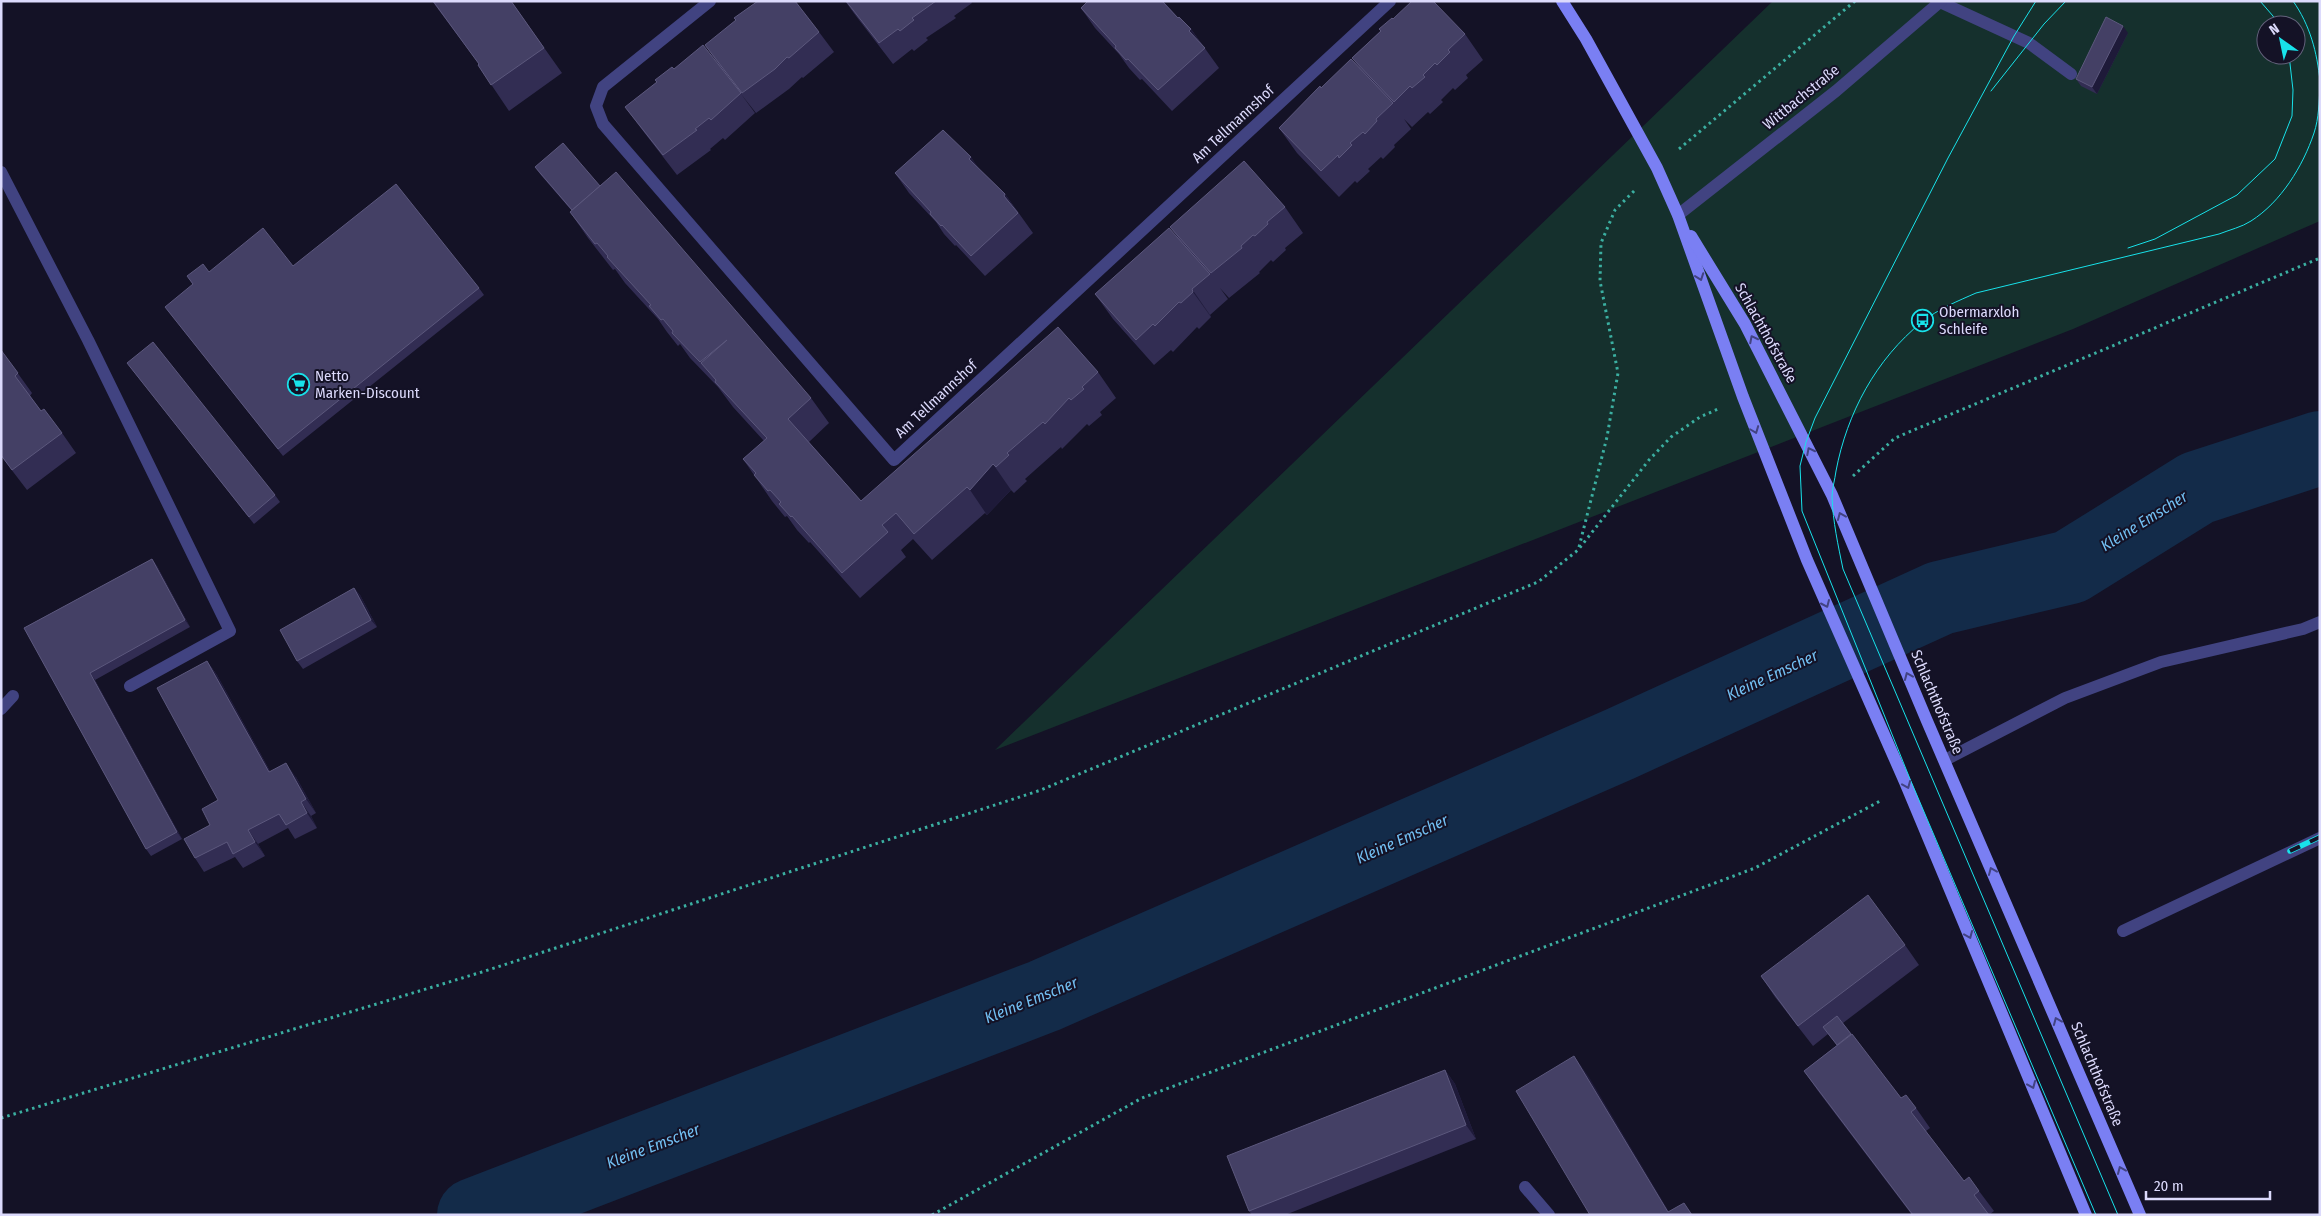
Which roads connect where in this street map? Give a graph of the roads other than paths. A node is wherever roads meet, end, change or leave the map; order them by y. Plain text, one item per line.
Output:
1 (710, 1) edge
2 (1390, 1) edge
3 (1562, 1) edge
4 (1940, 2) edge
5 (2072, 74) dead end
6 (1, 172) edge
7 (1678, 215) junction
8 (2320, 622) edge
9 (130, 686) dead end
10 (13, 696) dead end
11 (1, 709) edge
12 (1945, 760) junction
13 (2320, 838) edge
14 (2123, 931) dead end
15 (1525, 1187) dead end
16 (1549, 1215) edge
17 (2086, 1215) edge
18 (2140, 1215) edge

1 - 2 street, Am Tellmannshof
3 - 7 street, Schlachthofstraße
4 - 5 street
4 - 7 street, Wittbachstraße
6 - 9 street
12 -> 7 street, Schlachthofstraße
7 -> 17 street, Schlachthofstraße
8 - 12 street
10 - 11 street
18 -> 12 street, Schlachthofstraße
13 - 14 street
15 - 16 street

